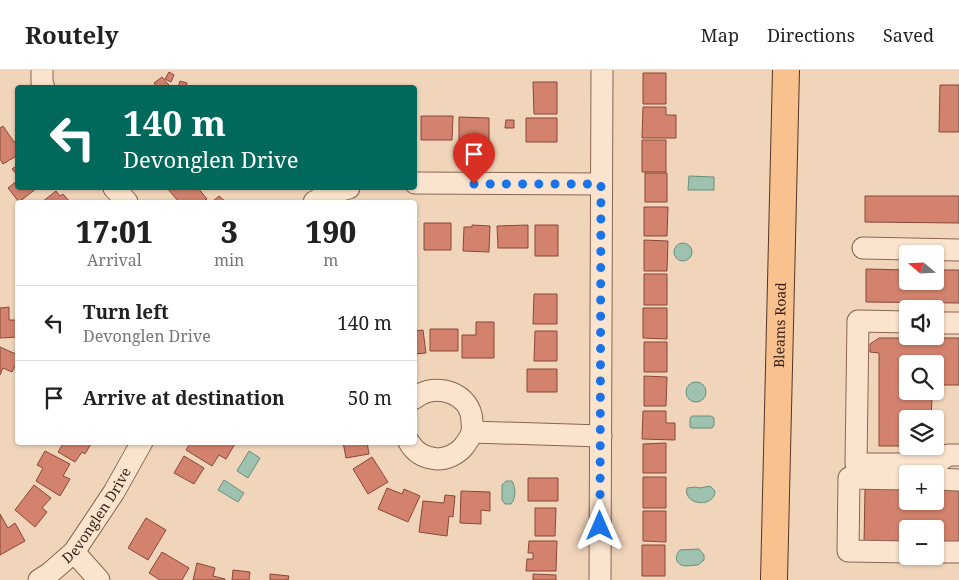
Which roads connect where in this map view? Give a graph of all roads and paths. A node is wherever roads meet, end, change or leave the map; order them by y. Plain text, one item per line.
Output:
1 (42, 70) edge
2 (602, 70) edge
3 (786, 70) edge
4 (43, 85) edge
5 (417, 183) edge
6 (601, 184) junction
7 (116, 190) edge
8 (341, 190) edge
9 (125, 200) edge
10 (318, 200) edge
11 (863, 248) dead end
12 (959, 250) edge
13 (899, 322) edge
14 (944, 323) edge
15 (959, 324) edge
16 (417, 397) edge
17 (472, 432) junction
18 (601, 436) junction
19 (140, 445) edge
20 (411, 445) edge
21 (959, 455) edge
22 (899, 479) edge
23 (944, 479) edge
24 (959, 480) edge
25 (74, 552) junction
26 (899, 552) edge
27 (944, 552) edge
28 (959, 552) edge
29 (39, 580) edge
30 (99, 580) edge
31 (600, 580) edge
32 (774, 580) edge

1 - 4 street
2 - 6 street
3 - 32 main road, Bleams Road
5 - 6 street
6 - 18 street
7 - 9 street
8 - 10 street
11 - 12 street
13 - 21 street
14 - 15 street
16 - 17 street
17 - 18 street
17 - 20 street
18 - 31 street
19 - 25 street, Devonglen Drive
22 - 26 street
23 - 24 street
25 - 29 street, Devonglen Drive
25 - 30 street
27 - 28 street

